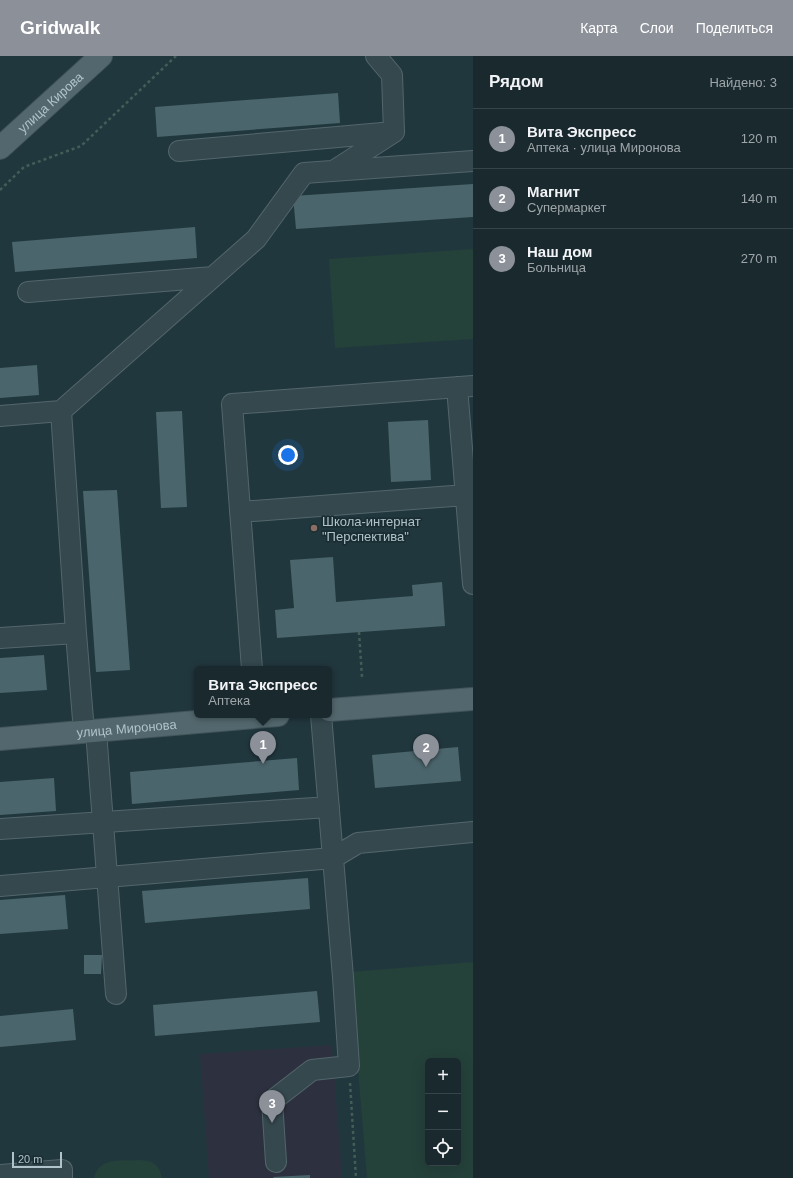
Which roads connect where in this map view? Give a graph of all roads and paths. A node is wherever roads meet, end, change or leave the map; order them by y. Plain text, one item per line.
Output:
1 (101, 56) edge
2 (176, 56) edge
3 (376, 56) edge
4 (394, 132) junction
5 (2, 144) edge
6 (180, 150) dead end
7 (473, 160) edge
8 (333, 171) junction
9 (0, 190) edge
10 (214, 276) junction
11 (28, 292) dead end
12 (465, 387) edge
13 (61, 411) junction
14 (0, 416) edge
15 (466, 495) junction
16 (240, 512) junction
17 (473, 584) edge
18 (359, 632) dead end
19 (76, 633) junction
20 (0, 638) edge
21 (252, 666) edge
22 (362, 677) dead end
23 (473, 699) edge
24 (332, 710) edge
25 (234, 718) edge
26 (321, 718) edge
27 (90, 731) junction
28 (0, 739) edge
29 (329, 807) junction
30 (103, 822) junction
31 (0, 828) edge
32 (473, 832) edge
33 (333, 858) junction
34 (108, 878) junction
35 (0, 886) edge
36 (116, 994) dead end
37 (349, 1066) junction
38 (276, 1162) dead end
39 (0, 1175) edge
40 (62, 1178) edge
41 (356, 1178) edge

1 - 5 main road, улица Кирова
2 - 9 path
3 - 4 lane
4 - 6 lane
4 - 8 lane
7 - 8 lane
8 - 10 lane
10 - 11 lane
10 - 13 lane
12 - 15 lane
12 - 16 lane
13 - 14 lane
13 - 19 lane
15 - 16 lane
15 - 17 lane
16 - 21 lane
18 - 22 path
19 - 20 lane
19 - 27 lane
23 - 24 main road
25 - 27 main road, улица Миронова
26 - 29 lane
27 - 28 main road, улица Миронова
27 - 30 lane
29 - 30 lane
29 - 33 lane
30 - 31 lane
30 - 34 lane
32 - 33 lane
33 - 34 lane
33 - 37 lane
34 - 35 lane
34 - 36 lane
37 - 38 lane
37 - 41 path
39 - 40 lane

